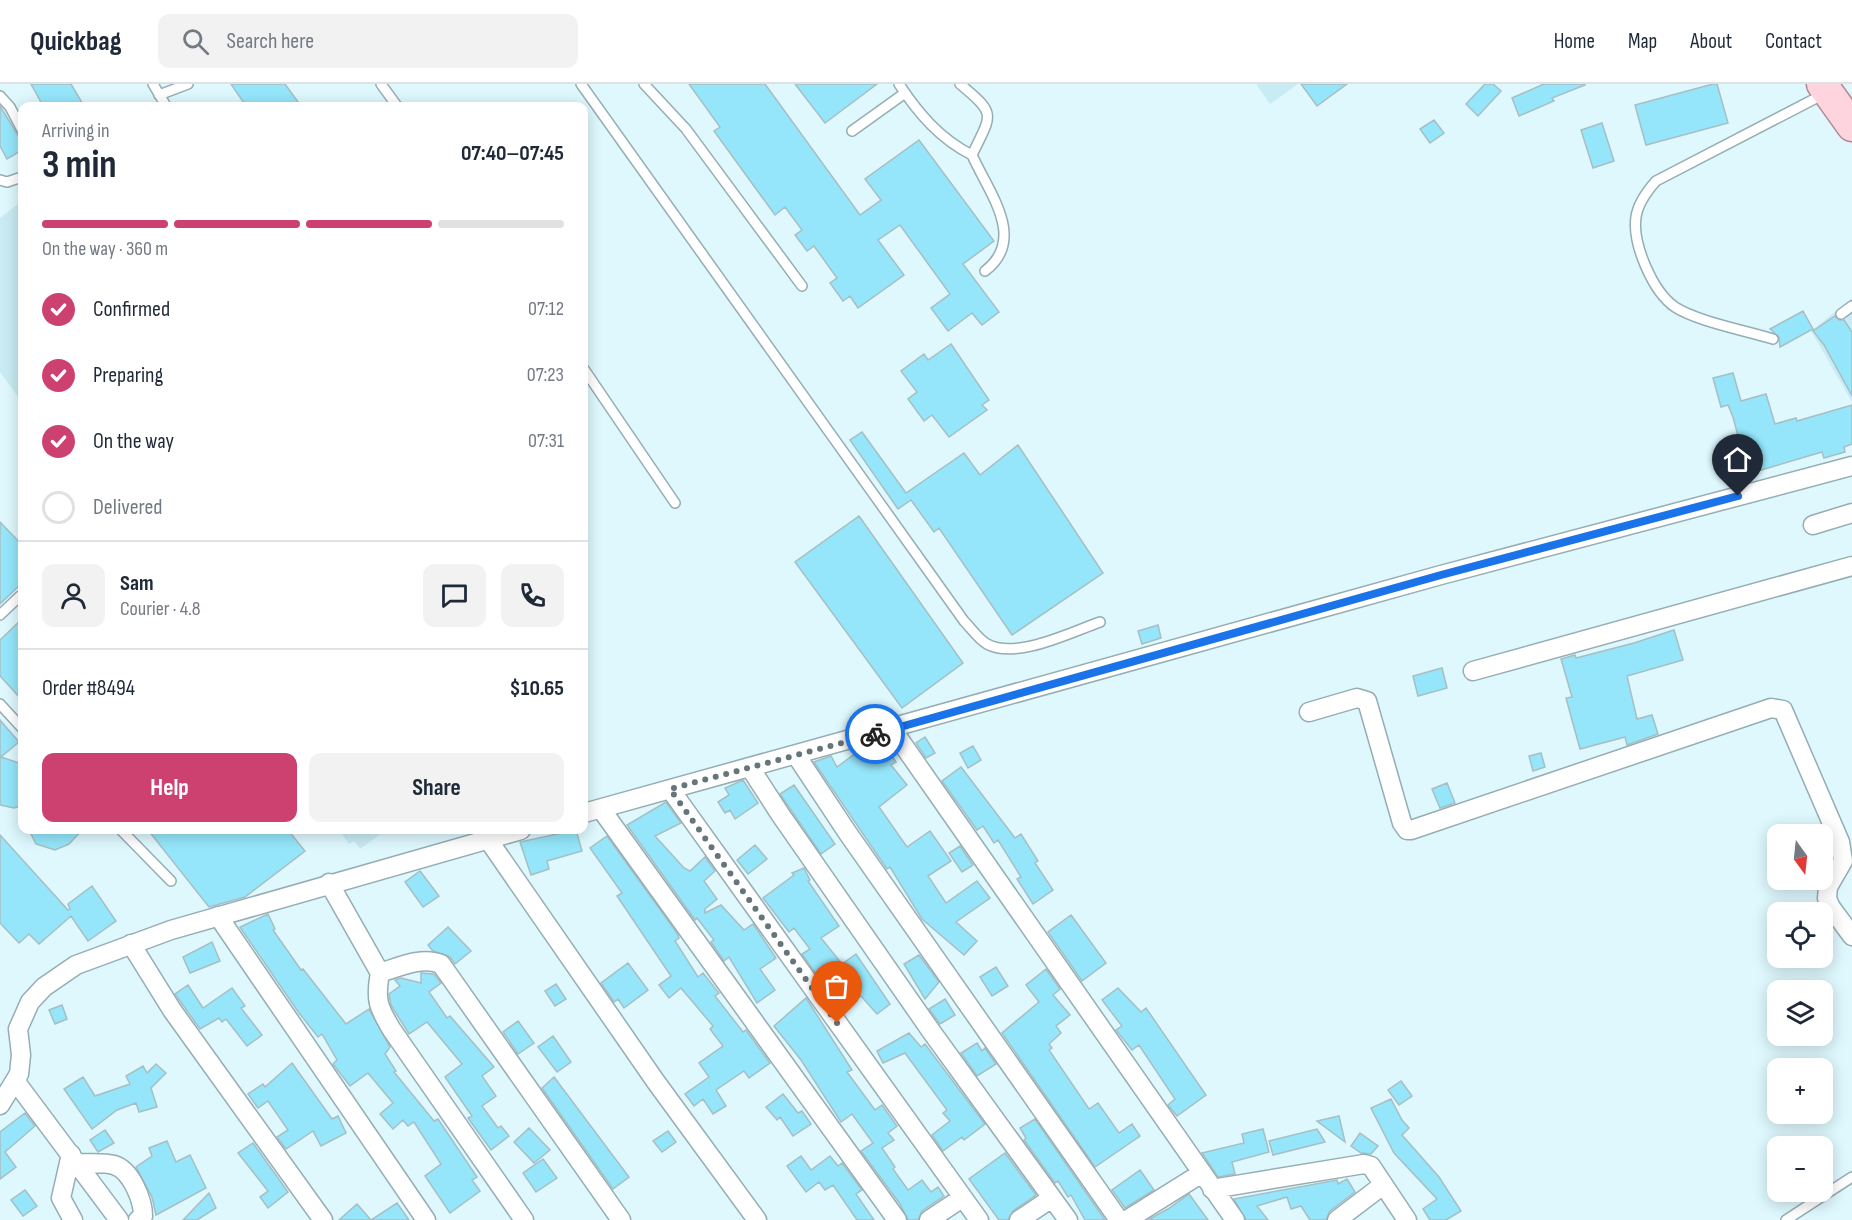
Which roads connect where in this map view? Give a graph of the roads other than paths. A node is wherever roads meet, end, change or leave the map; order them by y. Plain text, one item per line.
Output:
1 (153, 84) edge
2 (188, 84) edge
3 (381, 84) edge
4 (582, 84) edge
5 (644, 84) edge
6 (899, 84) edge
7 (960, 84) edge
8 (1836, 89) edge
9 (905, 93) junction
10 (159, 95) junction
11 (0, 96) edge
12 (163, 102) edge
13 (394, 102) edge
14 (18, 122) edge
15 (1852, 126) edge
16 (852, 131) dead end
17 (972, 155) junction
18 (18, 178) edge
19 (0, 180) edge
20 (985, 271) dead end
21 (802, 286) dead end
22 (1852, 306) edge
23 (1841, 314) dead end
24 (1773, 339) dead end
25 (588, 375) edge
26 (1852, 466) edge
27 (675, 503) dead end
28 (1852, 513) edge
29 (1813, 525) dead end
30 (1852, 566) edge
31 (18, 598) edge
32 (0, 615) edge
33 (1100, 622) dead end
34 (1473, 671) dead end
35 (0, 704) edge
36 (1309, 712) dead end
37 (18, 724) edge
38 (892, 729) junction
39 (796, 755) junction
40 (751, 768) junction
41 (670, 789) junction
42 (602, 809) junction
43 (588, 812) edge
44 (125, 834) edge
45 (504, 834) edge
46 (487, 838) junction
47 (171, 881) dead end
48 (329, 883) junction
49 (218, 916) junction
50 (1852, 936) edge
51 (131, 944) junction
52 (380, 973) junction
53 (9, 1028) edge
54 (16, 1082) junction
55 (0, 1105) edge
56 (74, 1159) junction
57 (1202, 1173) junction
58 (1852, 1177) edge
59 (1383, 1185) junction
60 (1212, 1189) junction
61 (962, 1198) junction
62 (1052, 1198) junction
63 (73, 1220) edge
64 (119, 1220) edge
65 (138, 1220) edge
66 (322, 1220) edge
67 (426, 1220) edge
68 (524, 1220) edge
69 (621, 1220) edge
70 (757, 1220) edge
71 (897, 1220) edge
72 (929, 1220) edge
73 (979, 1220) edge
74 (1019, 1220) edge
75 (1068, 1220) edge
76 (1119, 1220) edge
77 (1127, 1220) edge
78 (1235, 1220) edge
79 (1337, 1220) edge
80 (1407, 1220) edge
81 (1786, 1220) edge

1 - 10 lane
2 - 10 lane
3 - 13 lane
4 - 33 lane
5 - 21 lane
6 - 9 lane
7 - 17 lane
8 - 15 main road
8 - 24 lane
9 - 16 lane
9 - 17 lane
10 - 12 lane
11 - 14 lane
17 - 20 lane
18 - 19 lane
22 - 23 lane
25 - 27 lane
26 - 38 street
28 - 29 street
30 - 34 street
31 - 32 lane
35 - 37 lane
36 - 50 street
38 - 39 street
38 - 57 street
39 - 40 street
39 - 76 street
40 - 41 street
40 - 62 street
41 - 42 street
41 - 61 street
42 - 43 street
42 - 71 street
44 - 47 lane
45 - 46 street
46 - 48 street
46 - 70 street
48 - 49 street
48 - 52 street
49 - 51 street
49 - 67 street
51 - 53 street
51 - 66 street
52 - 68 street
52 - 69 street
53 - 54 street
54 - 55 street
54 - 56 street
56 - 63 street
56 - 64 street
56 - 65 street
57 - 60 street
57 - 77 street
58 - 81 lane
59 - 60 street
59 - 79 street
59 - 80 street
60 - 78 street
61 - 72 street
61 - 73 street
62 - 74 street
62 - 75 street

